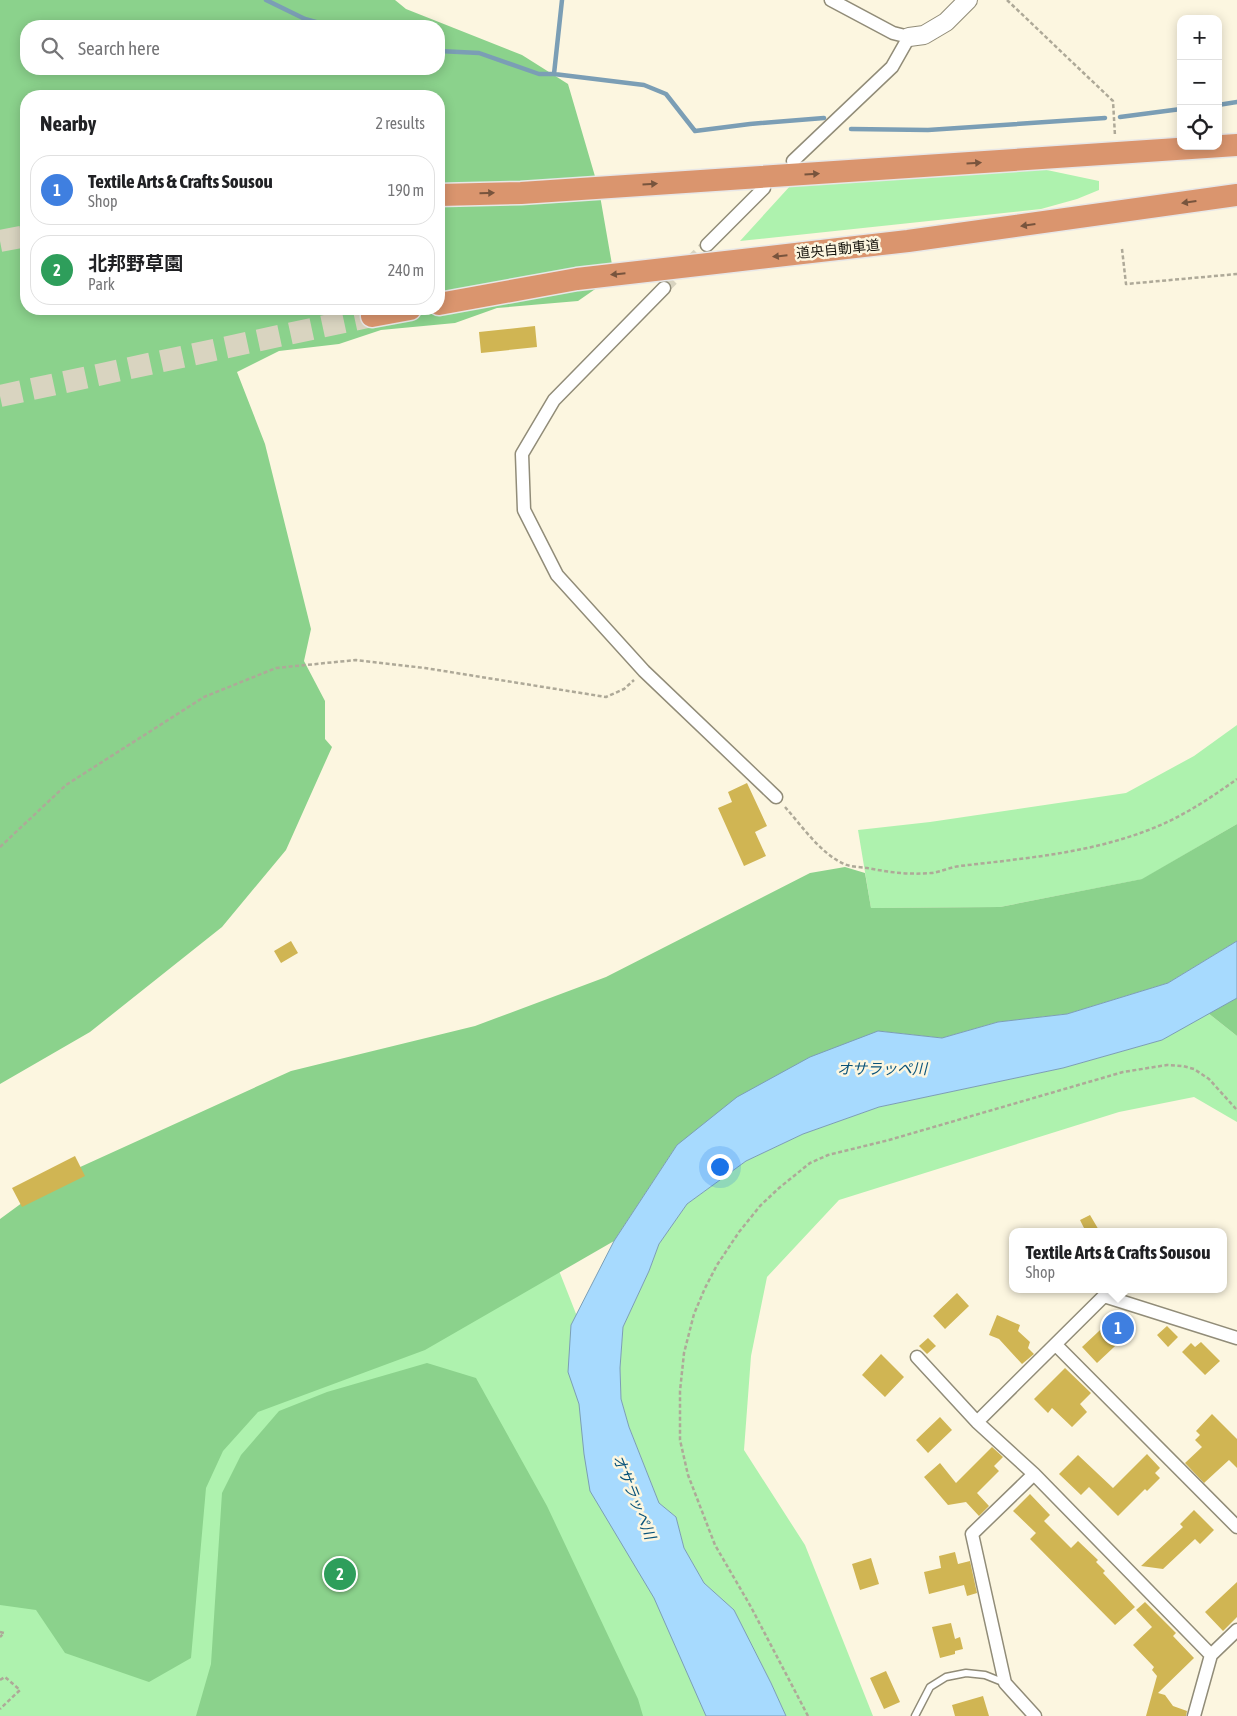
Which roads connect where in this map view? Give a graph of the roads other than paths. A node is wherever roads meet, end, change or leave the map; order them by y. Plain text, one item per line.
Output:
1 (831, 0) edge
2 (968, 0) edge
3 (909, 37) junction
4 (1237, 145) edge
5 (793, 161) dead end
6 (764, 188) dead end
7 (445, 195) edge
8 (1237, 195) edge
9 (707, 245) tunnel mouth
10 (664, 288) tunnel mouth
11 (445, 303) edge
12 (377, 315) edge
13 (372, 316) tunnel mouth
14 (776, 797) road end
15 (1237, 1338) edge
16 (1056, 1345) junction
17 (917, 1357) dead end
18 (977, 1422) junction
19 (1034, 1474) junction
20 (1237, 1527) edge
21 (1237, 1630) edge
22 (1211, 1655) junction
23 (1005, 1683) junction
24 (915, 1716) edge
25 (1035, 1716) edge
26 (1194, 1716) edge

1 - 3 street
2 - 3 main road
3 - 5 street
7 -> 4 highway
6 - 9 street
8 -> 11 highway, 道央自動車道
10 - 14 street
12 - 13 highway
15 - 16 street
16 - 18 street
16 - 20 street
17 - 18 street
18 - 19 street
19 - 22 street
19 - 23 street
21 - 22 street
22 - 26 street
23 - 24 lane
23 - 25 street

